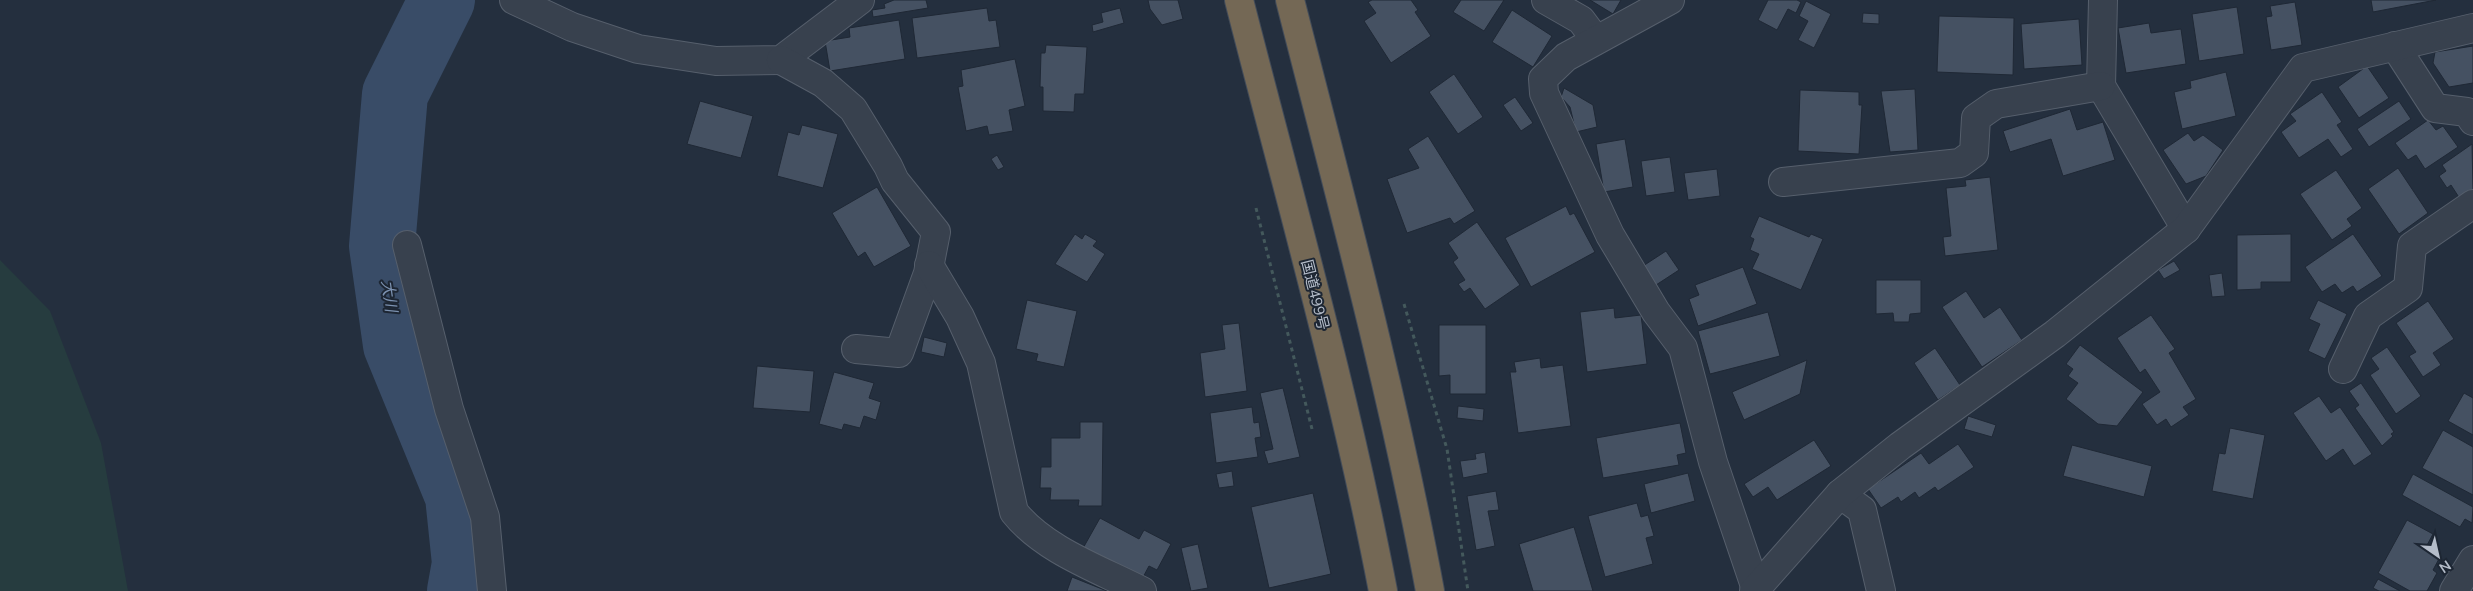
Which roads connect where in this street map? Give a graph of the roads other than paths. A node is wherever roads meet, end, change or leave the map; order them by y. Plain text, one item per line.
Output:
1 (514, 0) edge
2 (860, 0) edge
3 (1239, 0) edge
4 (1290, 0) edge
5 (1546, 0) edge
6 (1670, 0) edge
7 (2103, 0) edge
8 (2473, 28) edge
9 (1596, 40) junction
10 (2395, 46) junction
11 (781, 60) junction
12 (2100, 86) junction
13 (2473, 121) edge
14 (1783, 182) dead end
15 (2473, 204) edge
16 (2186, 229) junction
17 (407, 245) dead end
18 (929, 264) junction
19 (856, 349) dead end
20 (2343, 369) dead end
21 (1840, 494) junction
22 (2473, 560) edge
23 (1755, 590) edge
24 (492, 591) edge
25 (1142, 591) edge
26 (1383, 591) edge
27 (1430, 591) edge
28 (1880, 591) edge
29 (2454, 591) edge

1 - 11 street
2 - 11 street
3 - 26 highway, 国道499号
4 - 27 highway
5 - 9 street
6 - 9 street
7 - 12 street
8 - 10 street
9 - 23 street
10 - 13 street
10 - 16 street
11 - 18 street
12 - 14 street
12 - 16 street
15 - 20 street
16 - 21 street
17 - 24 street
18 - 19 street
18 - 25 street
21 - 23 street
21 - 28 street
22 - 29 street

